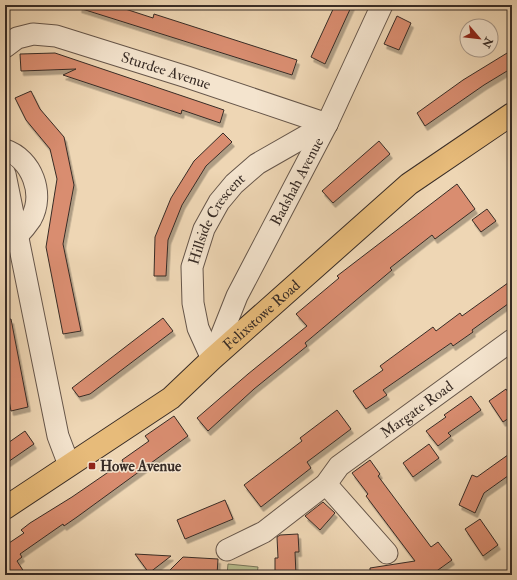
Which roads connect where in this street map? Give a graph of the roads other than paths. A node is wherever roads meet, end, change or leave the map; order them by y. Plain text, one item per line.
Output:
1 (382, 5) edge
2 (5, 47) edge
3 (512, 114) edge
4 (327, 124) junction
5 (5, 150) edge
6 (5, 174) edge
7 (18, 236) junction
8 (509, 347) edge
9 (212, 359) junction
10 (69, 465) junction
11 (326, 484) junction
12 (5, 508) edge
13 (227, 550) dead end
14 (387, 553) dead end

1 - 4 street, Badshah Avenue
2 - 4 street, Sturdee Avenue
3 - 9 main road, Felixstowe Road
4 - 9 street, Badshah Avenue
4 - 9 street, Hillside Crescent
5 - 7 street
6 - 7 street
7 - 10 street
8 - 11 street, Margate Road
9 - 10 main road, Felixstowe Road
10 - 12 main road, Felixstowe Road
11 - 13 street, Margate Road
11 - 14 street

